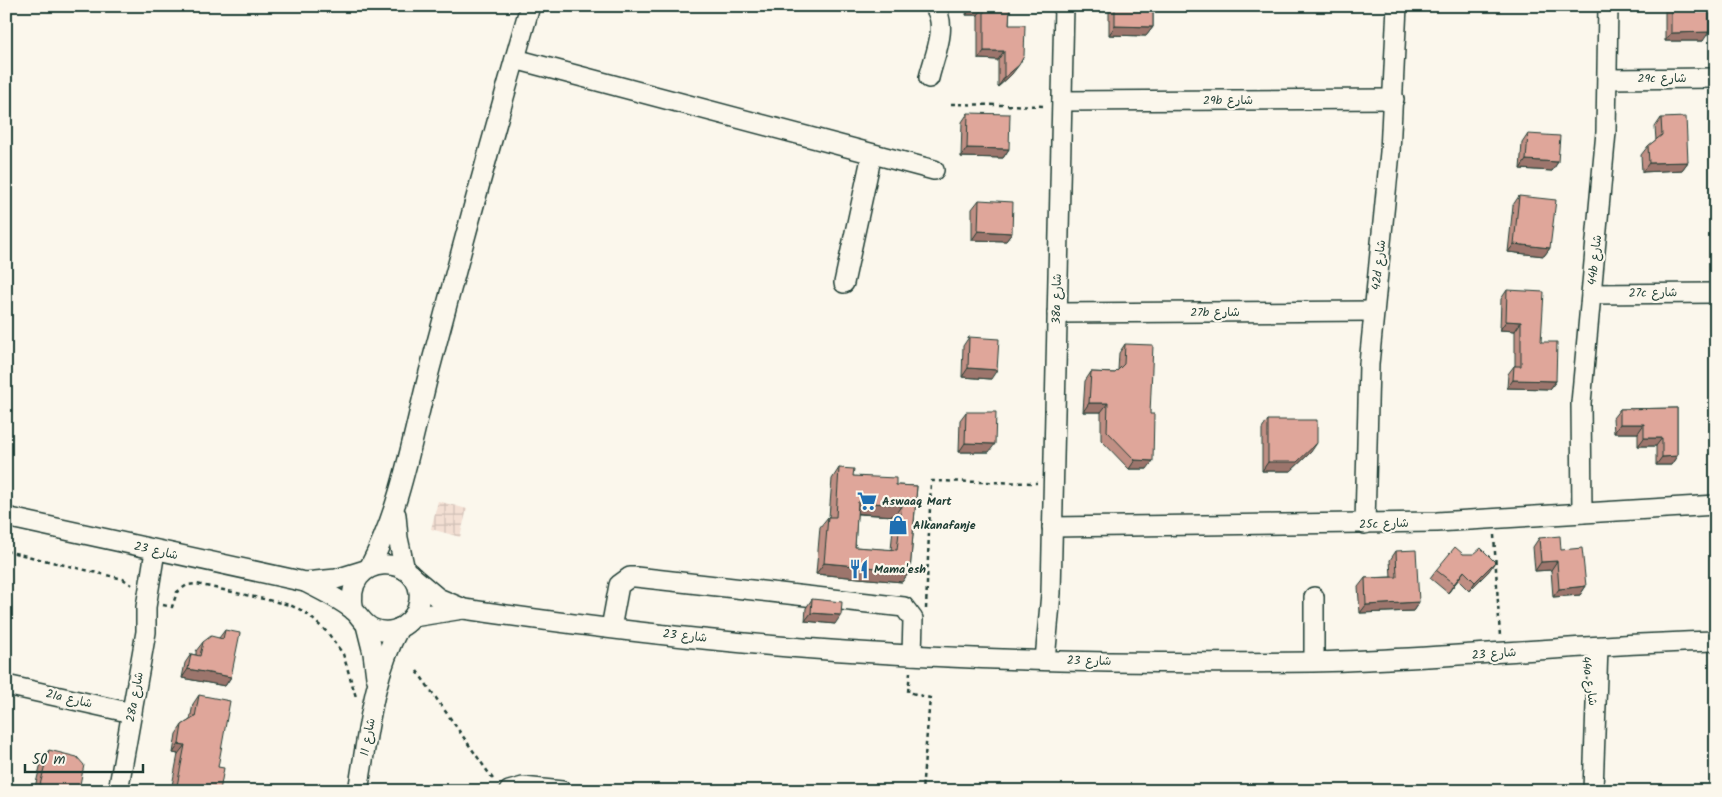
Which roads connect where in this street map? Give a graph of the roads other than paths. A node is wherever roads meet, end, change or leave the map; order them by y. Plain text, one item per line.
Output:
1 (530, 6) edge
2 (934, 6) edge
3 (1064, 6) edge
4 (1397, 6) edge
5 (1608, 6) edge
6 (515, 59) junction
7 (929, 78) dead end
8 (1716, 78) edge
9 (1608, 79) junction
10 (1394, 99) junction
11 (1062, 104) junction
12 (872, 154) junction
13 (934, 170) dead end
14 (844, 284) dead end
15 (1716, 292) edge
16 (1591, 294) junction
17 (1374, 311) junction
18 (1057, 313) junction
19 (396, 505) junction
20 (1716, 505) edge
21 (1582, 513) junction
22 (6, 517) edge
23 (1365, 524) junction
24 (1052, 527) junction
25 (162, 552) junction
26 (367, 569) junction
27 (409, 574) junction
28 (305, 582) junction
29 (1314, 597) dead end
30 (464, 609) junction
31 (360, 618) junction
32 (406, 623) junction
33 (611, 628) junction
34 (1716, 641) edge
35 (1591, 648) junction
36 (912, 655) junction
37 (1051, 661) junction
38 (1314, 662) junction
39 (376, 682) junction
40 (6, 685) edge
41 (132, 713) junction
42 (503, 787) edge
43 (118, 791) edge
44 (358, 791) edge
45 (562, 791) edge
46 (1593, 791) edge

1 - 6 street
2 - 7 street
3 - 11 street, 38a شارع
4 - 10 street, 42d شارع
5 - 9 street, 44b شارع
6 - 12 street
6 - 19 street
8 - 9 street, 29c شارع
9 - 16 street, 44b شارع
10 - 11 street, 29b شارع
10 - 17 street, 42d شارع
11 - 18 street, 38a شارع
12 - 13 street
12 - 14 street
15 - 16 street, 27c شارع
16 - 21 street, 44b شارع
17 - 18 street, 27b شارع
17 - 23 street, 42d شارع
18 - 24 street, 38a شارع
19 - 26 street
19 - 27 street
20 - 21 street, 25c شارع
21 - 23 street, 25c شارع
22 - 25 street, شارع 23
23 - 24 street, 25c شارع
24 - 37 street, 38a شارع
25 - 28 street, شارع 23
25 - 41 street, 28a شارع
26 - 27 street
26 - 28 street, شارع 23
26 - 31 street
27 - 30 street, شارع 23
27 - 32 street
28 - 31 street, شارع 23
29 - 38 street
30 - 32 street, شارع 23
30 - 33 street, شارع 23
31 - 32 street
31 - 39 street, شارع 11
32 - 39 street, شارع 11
33 - 36 street, شارع 23
33 - 36 street
34 - 35 street, شارع 23
35 - 38 street, شارع 23
35 - 46 street, 44a شارع
36 - 37 street, شارع 23
37 - 38 street, شارع 23
39 - 44 street, شارع 11
40 - 41 street, 21a شارع
41 - 43 street, 28a شارع
42 - 45 street

